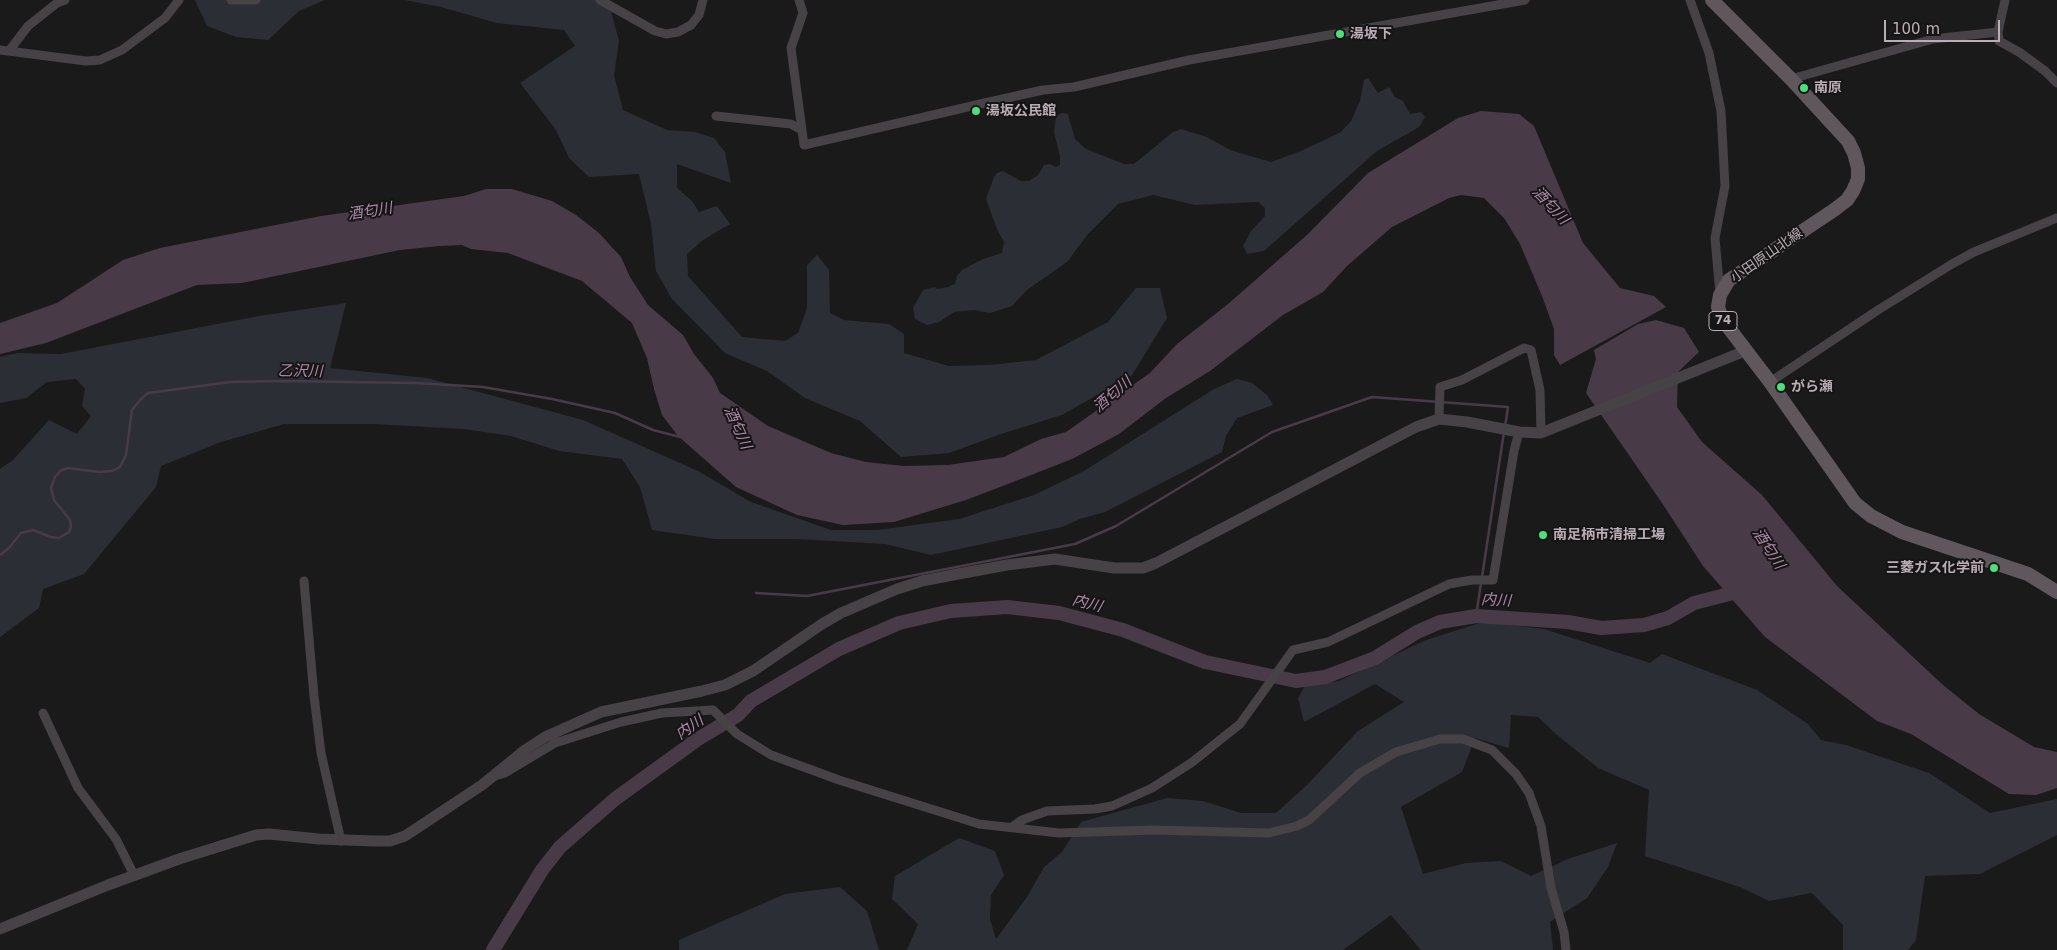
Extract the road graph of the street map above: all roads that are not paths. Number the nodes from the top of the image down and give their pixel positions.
1 (65, 0) edge
2 (179, 0) edge
3 (234, 0) edge
4 (256, 0) edge
5 (600, 0) edge
6 (702, 0) edge
7 (799, 0) edge
8 (1525, 0) edge
9 (1690, 0) edge
10 (1712, 0) edge
11 (2005, 0) edge
12 (1998, 32) junction
13 (5, 50) edge
14 (1791, 79) junction
15 (2057, 83) edge
16 (716, 116) dead end
17 (800, 130) junction
18 (2057, 218) edge
19 (1720, 295) junction
20 (1745, 351) junction
21 (1770, 382) junction
22 (1438, 415) junction
23 (1541, 431) junction
24 (1519, 432) junction
25 (304, 581) dead end
26 (2057, 592) edge
27 (43, 713) dead end
28 (493, 776) junction
29 (1012, 827) junction
30 (341, 840) junction
31 (134, 875) junction
32 (0, 929) edge
33 (1566, 950) edge

1 - 13 street
2 - 13 street
3 - 4 street
5 - 6 street
7 - 17 street
8 - 17 street
9 - 19 street
10 - 14 main road, 小田原山北線 / 74
11 - 12 street
12 - 14 street
12 - 15 street
14 - 19 main road, 小田原山北線 / 74
16 - 17 street
18 - 21 street
19 - 20 main road, 小田原山北線 / 74
20 - 21 main road, 小田原山北線 / 74
20 - 23 street
21 - 26 main road, 小田原山北線 / 74
22 - 23 street
22 - 24 street
22 - 28 street
23 - 24 street
24 - 29 street
25 - 30 street
27 - 31 street
28 - 29 street
28 - 30 street
29 - 33 street
30 - 31 street
31 - 32 street

